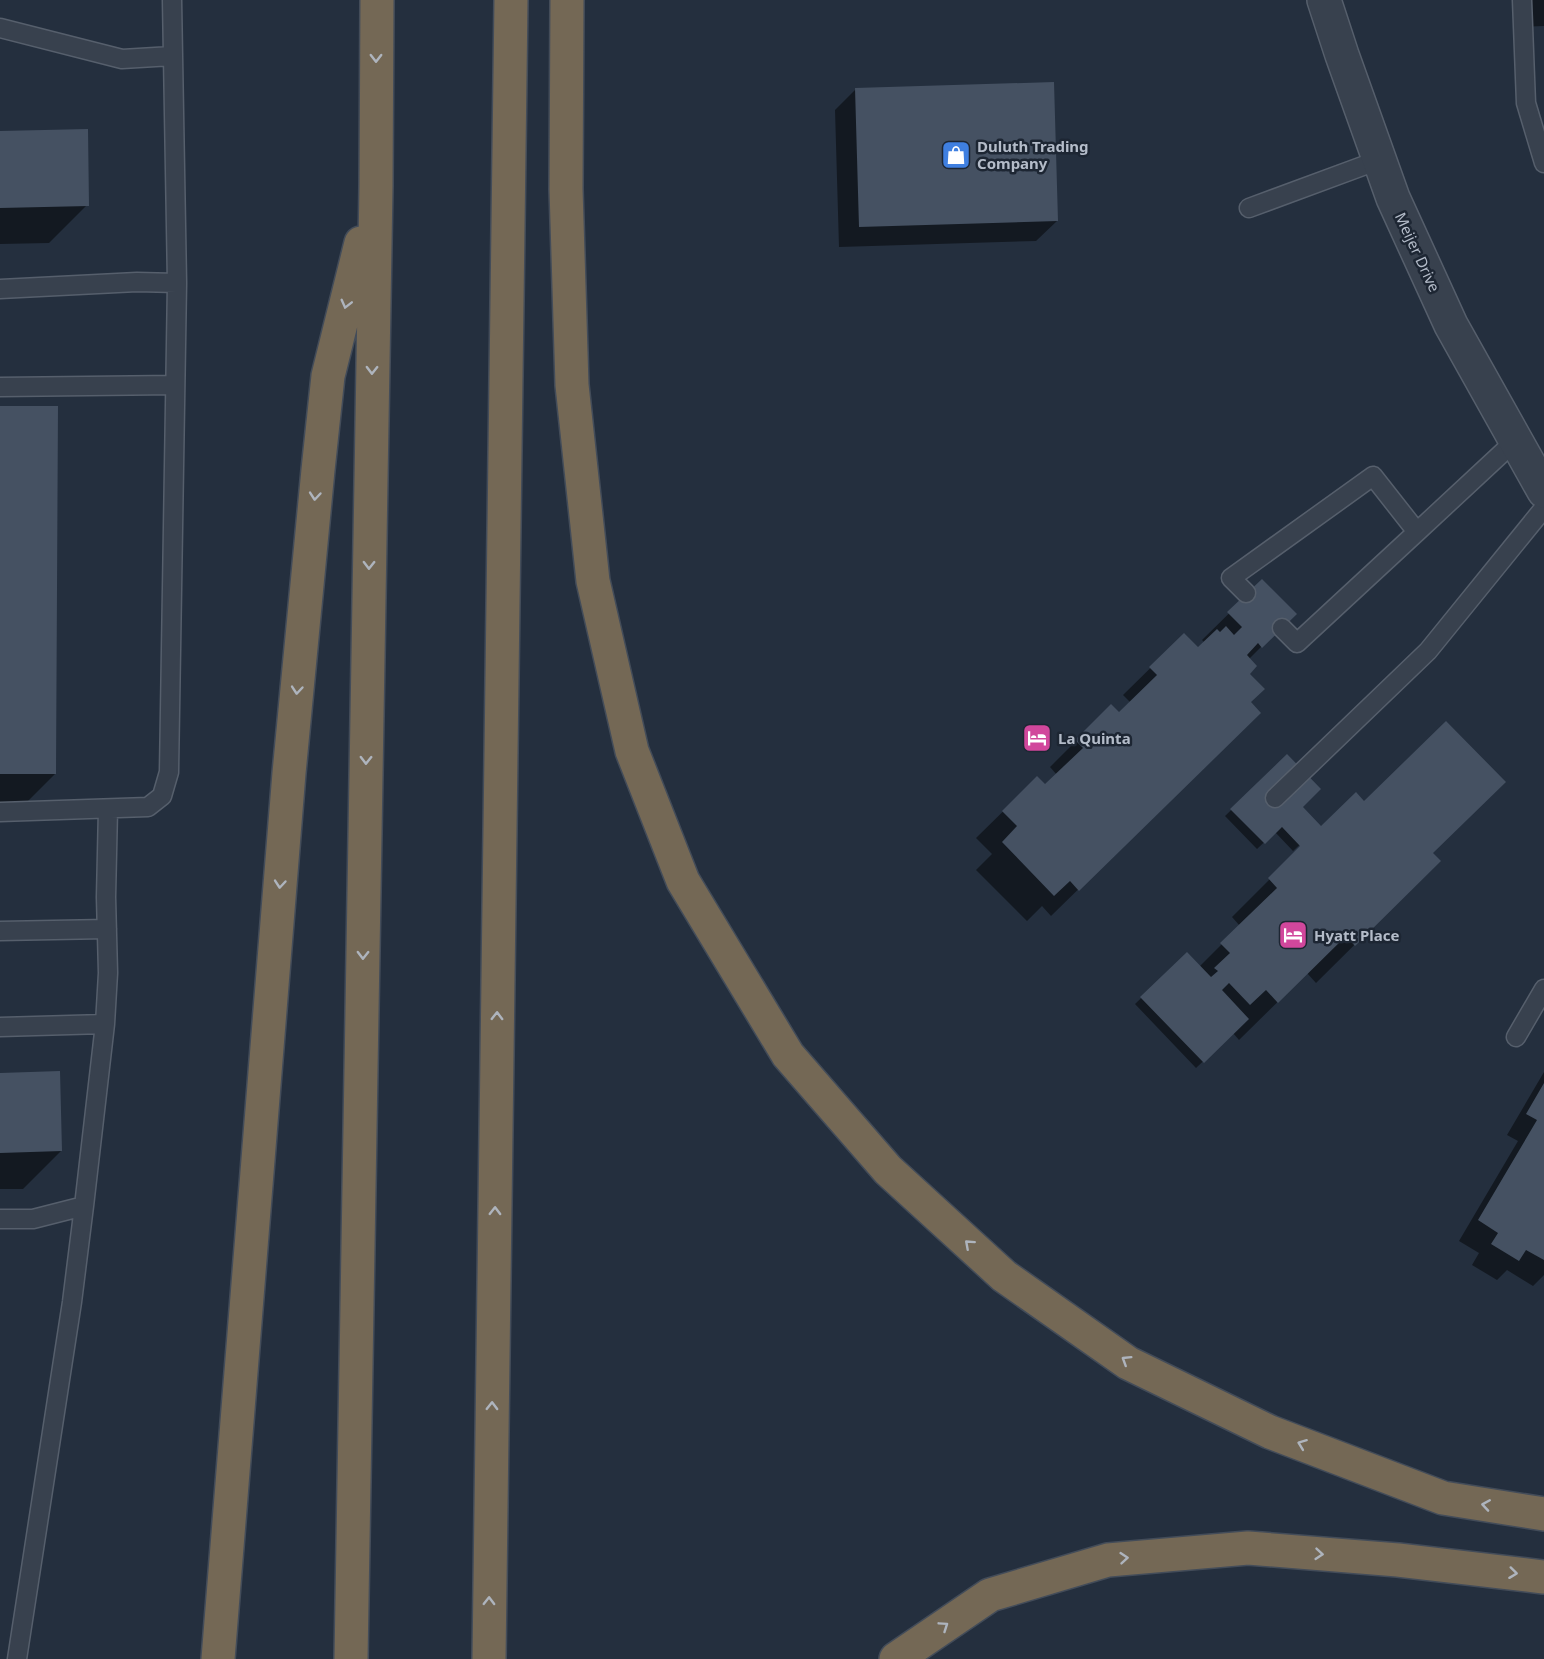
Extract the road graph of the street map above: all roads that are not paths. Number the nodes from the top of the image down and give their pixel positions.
1 (172, 0) edge
2 (377, 0) edge
3 (511, 0) edge
4 (567, 0) edge
5 (1324, 0) edge
6 (1522, 0) edge
7 (0, 28) edge
8 (172, 56) junction
9 (1380, 160) junction
10 (1544, 163) edge
11 (375, 186) junction
12 (1249, 208) dead end
13 (177, 284) junction
14 (0, 289) edge
15 (175, 384) junction
16 (0, 387) edge
17 (1516, 440) junction
18 (1544, 490) edge
19 (1544, 508) edge
20 (1417, 532) junction
21 (1246, 593) dead end
22 (1282, 628) dead end
23 (1275, 798) dead end
24 (108, 809) junction
25 (0, 812) edge
26 (107, 929) junction
27 (0, 931) edge
28 (1544, 989) edge
29 (105, 1024) junction
30 (0, 1027) edge
31 (1516, 1037) dead end
32 (84, 1206) junction
33 (0, 1219) edge
34 (1544, 1514) edge
35 (1544, 1577) edge
36 (17, 1659) edge
37 (218, 1659) edge
38 (351, 1659) edge
39 (489, 1659) edge
40 (896, 1659) edge

1 - 8 lane
2 -> 11 highway
39 -> 3 highway
34 -> 4 highway
5 - 9 street, Meijer Drive
6 - 10 lane
7 - 8 lane
8 - 13 lane
9 - 12 lane
9 - 17 street, Meijer Drive
11 -> 37 highway
11 -> 38 highway
13 - 14 lane
13 - 15 lane
15 - 16 lane
15 - 24 lane
17 - 18 street, Meijer Drive
17 - 20 lane
19 - 23 lane
20 - 21 lane
20 - 22 lane
24 - 25 lane
24 - 26 lane
26 - 27 lane
26 - 29 lane
28 - 31 lane
29 - 30 lane
29 - 32 lane
32 - 33 lane
32 - 36 lane
40 -> 35 highway

